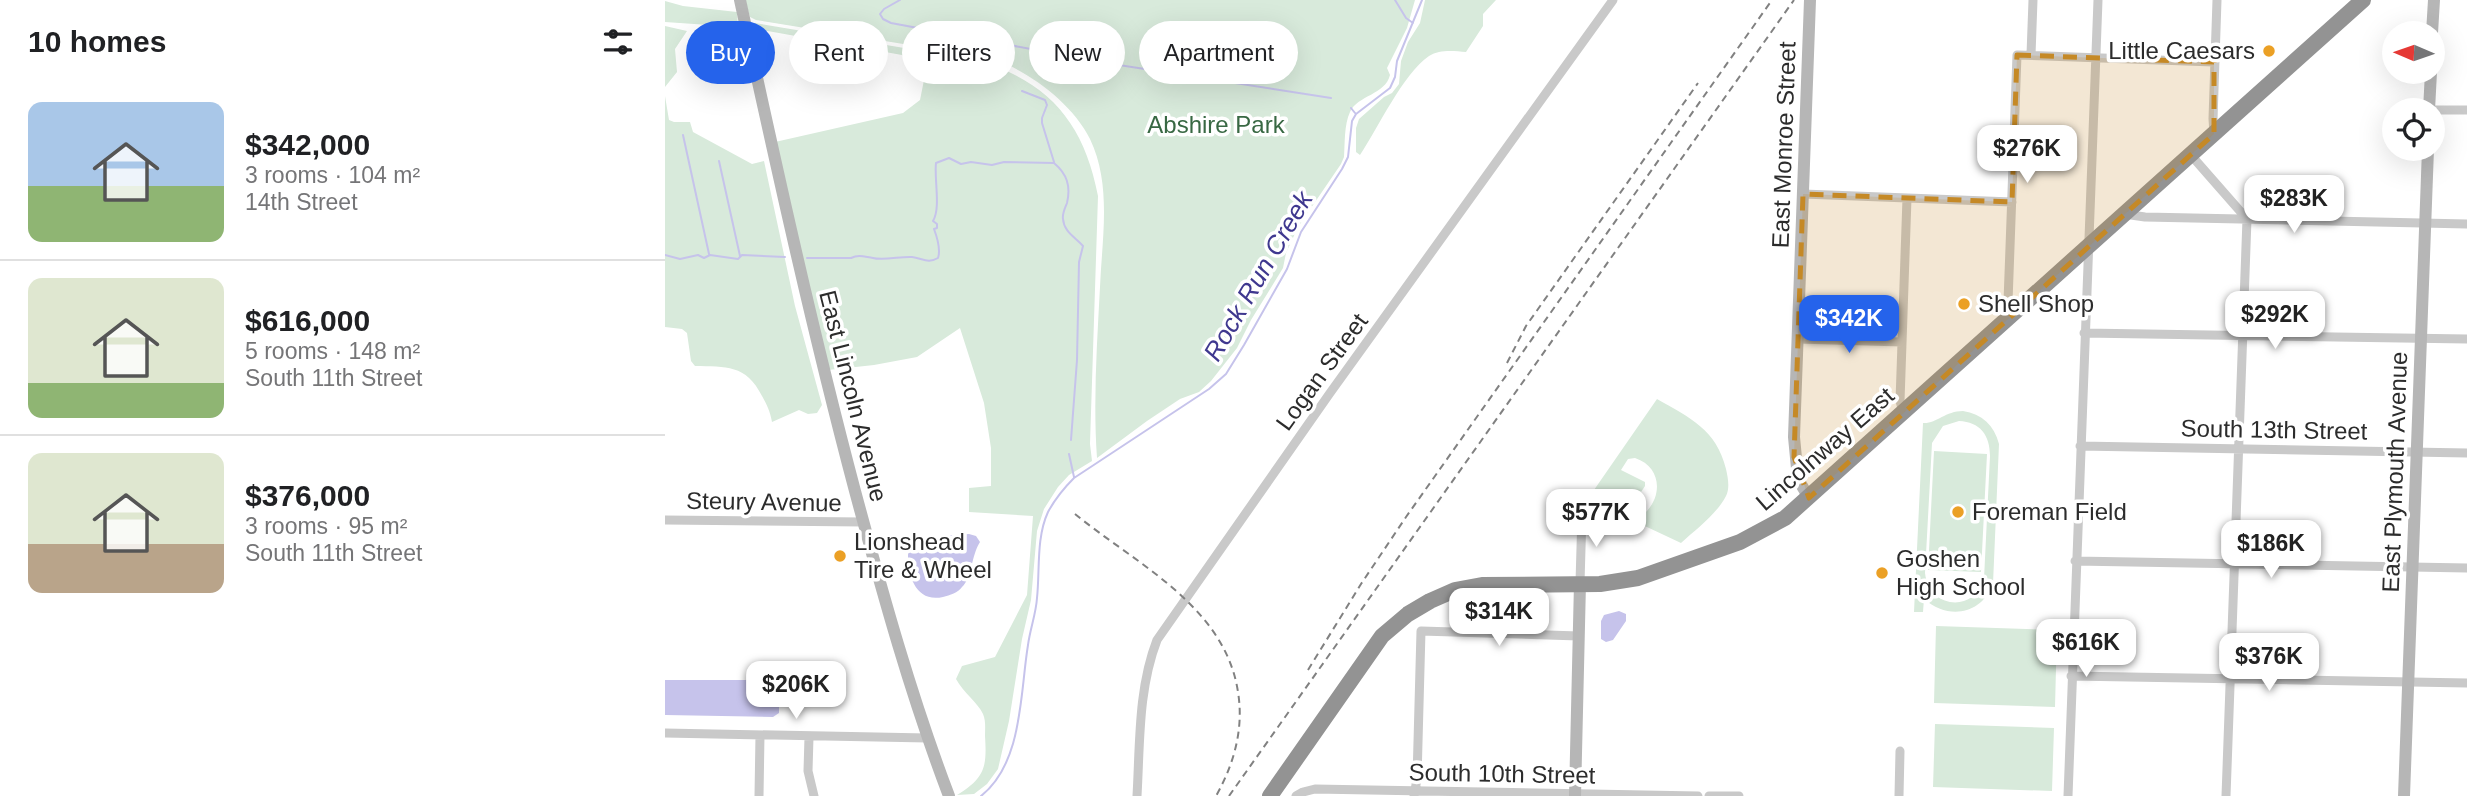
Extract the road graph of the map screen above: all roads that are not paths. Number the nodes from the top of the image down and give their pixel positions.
1 (740, 0) edge
2 (1612, 0) edge
3 (1810, 0) edge
4 (2033, 0) edge
5 (2098, 0) edge
6 (2217, 0) edge
7 (2363, 0) edge
8 (2434, 0) edge
9 (2433, 21) edge
10 (2031, 55) junction
11 (2096, 57) junction
12 (2214, 62) junction
13 (2445, 110) edge
14 (2467, 110) edge
15 (2214, 134) junction
16 (2190, 154) junction
17 (2428, 161) edge
18 (1803, 194) junction
19 (1907, 198) junction
20 (2012, 202) junction
21 (2124, 214) junction
22 (2247, 219) junction
23 (2425, 223) junction
24 (2467, 224) edge
25 (2089, 245) junction
26 (2011, 317) junction
27 (2084, 333) junction
28 (2242, 336) junction
29 (2421, 338) junction
30 (1798, 339) junction
31 (2467, 339) edge
32 (1902, 342) junction
33 (1903, 412) junction
34 (2080, 446) junction
35 (2238, 449) junction
36 (2416, 452) junction
37 (2467, 453) edge
38 (1809, 498) junction
39 (1582, 513) dead end
40 (665, 520) edge
41 (863, 522) junction
42 (2075, 561) junction
43 (2234, 564) junction
44 (2412, 567) junction
45 (2467, 568) edge
46 (1580, 583) junction
47 (1579, 636) junction
48 (2071, 676) junction
49 (2229, 677) junction
50 (2408, 682) junction
51 (2467, 683) edge
52 (665, 733) edge
53 (760, 735) junction
54 (809, 737) junction
55 (927, 738) junction
56 (1900, 751) dead end
57 (1414, 794) edge
58 (1575, 795) edge
59 (759, 796) edge
60 (814, 796) edge
61 (949, 796) edge
62 (1137, 796) edge
63 (1270, 796) edge
64 (1296, 796) edge
65 (1698, 796) edge
66 (1710, 796) edge
67 (1739, 796) edge
68 (1899, 796) edge
69 (2068, 796) edge
70 (2226, 796) edge
71 (2404, 796) edge

1 - 41 main road, East Lincoln Avenue
2 - 62 street, Logan Street
3 - 18 main road, East Monroe Street
4 - 10 street
5 - 11 street
6 - 12 street
7 - 15 highway, Lincolnway East
8 - 9 main road
10 - 11 street
10 - 20 street
11 - 12 street
11 - 25 street
12 - 15 street
13 - 14 street
15 - 16 highway, Lincolnway East
16 - 21 highway, Lincolnway East
16 - 22 street
17 - 23 main road, East Plymouth Avenue
18 - 19 street
18 - 30 main road, East Monroe Street
19 - 20 street
19 - 32 street
20 - 26 street
21 - 22 street
21 - 25 highway, Lincolnway East
22 - 23 street
22 - 28 street
23 - 24 street
23 - 29 main road, East Plymouth Avenue
25 - 26 highway, Lincolnway East
25 - 27 street
26 - 33 highway, Lincolnway East
27 - 28 street
27 - 34 street
28 - 29 street
28 - 35 street
29 - 31 street
29 - 36 main road, East Plymouth Avenue
30 - 32 street
30 - 38 main road, East Monroe Street
32 - 33 street
33 - 38 highway, Lincolnway East
34 - 35 street, South 13th Street
34 - 42 street
35 - 36 street, South 13th Street
35 - 43 street
36 - 37 street, South 13th Street
36 - 44 main road, East Plymouth Avenue
38 - 46 highway, Lincolnway East
39 - 46 street
40 - 41 street, Steury Avenue
41 - 55 main road, East Lincoln Avenue
42 - 43 street
42 - 48 street
43 - 44 street
43 - 49 street
44 - 45 street
44 - 50 main road, East Plymouth Avenue
46 - 47 main road
46 - 63 highway, Lincolnway East
47 - 57 street
47 - 58 main road
48 - 49 street
48 - 69 street
49 - 50 street
49 - 70 street
50 - 51 street
50 - 71 main road, East Plymouth Avenue
52 - 53 street
53 - 54 street
53 - 59 street
54 - 55 street
54 - 60 street
55 - 61 main road, East Lincoln Avenue
56 - 68 street
57 - 58 street, South 10th Street
57 - 64 street, South 10th Street
58 - 65 street, South 10th Street
66 - 67 street

